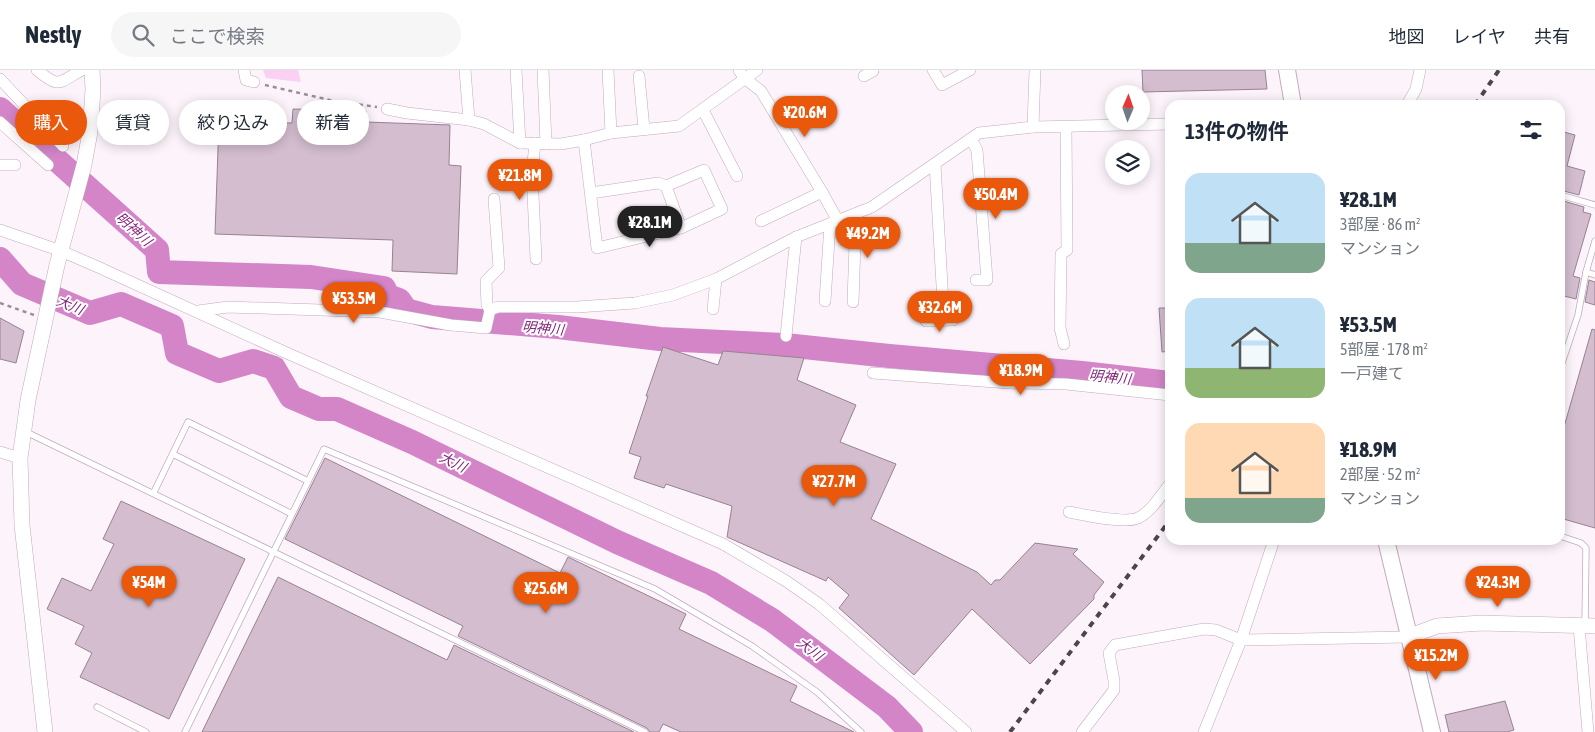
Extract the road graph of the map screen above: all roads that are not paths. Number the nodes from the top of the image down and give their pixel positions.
1 (37, 70) edge
2 (82, 70) edge
3 (92, 70) edge
4 (244, 70) edge
5 (464, 70) edge
6 (516, 70) edge
7 (543, 70) edge
8 (608, 70) edge
9 (757, 70) edge
10 (933, 70) edge
11 (970, 70) edge
12 (1035, 70) edge
13 (1288, 70) edge
14 (1420, 70) edge
15 (742, 74) edge
16 (639, 76) dead end
17 (0, 79) edge
18 (254, 82) road end
19 (1292, 100) edge
20 (1410, 100) edge
21 (387, 109) road end
22 (703, 110) junction
23 (469, 120) junction
24 (0, 122) edge
25 (1165, 124) edge
26 (1066, 126) junction
27 (1033, 127) junction
28 (644, 129) junction
29 (611, 133) junction
30 (970, 139) junction
31 (584, 140) junction
32 (520, 143) junction
33 (540, 144) junction
34 (63, 146) dead end
35 (0, 164) edge
36 (935, 164) junction
37 (15, 165) dead end
38 (48, 165) dead end
39 (737, 176) dead end
40 (666, 186) junction
41 (822, 192) junction
42 (591, 193) junction
43 (1565, 196) edge
44 (494, 199) dead end
45 (1595, 205) edge
46 (856, 214) junction
47 (761, 221) dead end
48 (834, 222) junction
49 (681, 228) junction
50 (0, 230) edge
51 (796, 237) junction
52 (1595, 241) edge
53 (59, 258) junction
54 (536, 259) dead end
55 (1586, 272) junction
56 (1595, 274) edge
57 (716, 279) junction
58 (976, 280) dead end
59 (825, 301) dead end
60 (853, 302) dead end
61 (713, 309) dead end
62 (196, 311) junction
63 (489, 316) junction
64 (926, 321) dead end
65 (786, 336) dead end
66 (1064, 344) dead end
67 (1565, 352) edge
68 (873, 373) dead end
69 (1165, 395) edge
70 (23, 430) junction
71 (0, 452) edge
72 (173, 454) junction
73 (20, 458) junction
74 (308, 481) junction
75 (1165, 490) edge
76 (154, 492) junction
77 (1069, 512) dead end
78 (292, 514) junction
79 (1565, 538) edge
80 (1272, 545) edge
81 (1387, 545) edge
82 (274, 551) junction
83 (1586, 626) edge
84 (1408, 637) junction
85 (1241, 640) junction
86 (97, 707) dead end
87 (45, 732) edge
88 (146, 732) edge
89 (185, 732) edge
90 (645, 732) edge
91 (861, 732) edge
92 (966, 732) edge
93 (1082, 732) edge
94 (1204, 732) edge
95 (1432, 732) edge
96 (1588, 732) edge

1 - 2 street
3 - 53 street
4 - 18 street
5 - 23 street
6 - 32 street
7 - 33 street
8 - 29 street
9 - 15 street
10 - 11 street
12 - 27 street
13 - 19 main road
14 - 20 street
15 - 22 street
15 - 41 street
16 - 28 street
17 - 34 street
21 - 23 street
22 - 28 street
22 - 39 street
23 - 32 street
24 - 38 street
25 - 26 street
26 - 27 street
26 - 66 street
27 - 30 street
28 - 29 street
29 - 31 street
30 - 36 street
30 - 58 street
31 - 33 street
31 - 42 street
32 - 33 street
33 - 54 street
35 - 37 street
36 - 46 street
36 - 64 street
40 - 42 street
40 - 49 street
40 - 49 street
41 - 47 street
41 - 48 street
42 - 49 street
43 - 45 lane
44 - 63 street
46 - 48 street
46 - 60 street
48 - 51 street
48 - 59 street
50 - 53 street
51 - 57 street
51 - 65 street
52 - 55 lane
53 - 62 street
53 - 70 street
55 - 56 lane
55 - 67 lane
57 - 61 street
57 - 63 street
62 - 63 street
62 - 92 street
68 - 69 street
70 - 73 street
70 - 76 lane
71 - 73 street
72 - 74 lane
72 - 76 lane
72 - 78 lane
73 - 87 street
74 - 78 lane
74 - 91 lane
75 - 77 street
76 - 82 lane
78 - 82 lane
79 - 83 lane
80 - 85 street
81 - 84 main road
82 - 89 lane
82 - 90 lane
83 - 84 street
83 - 96 street
84 - 85 street
84 - 95 main road
85 - 93 street
85 - 94 street
86 - 88 lane

